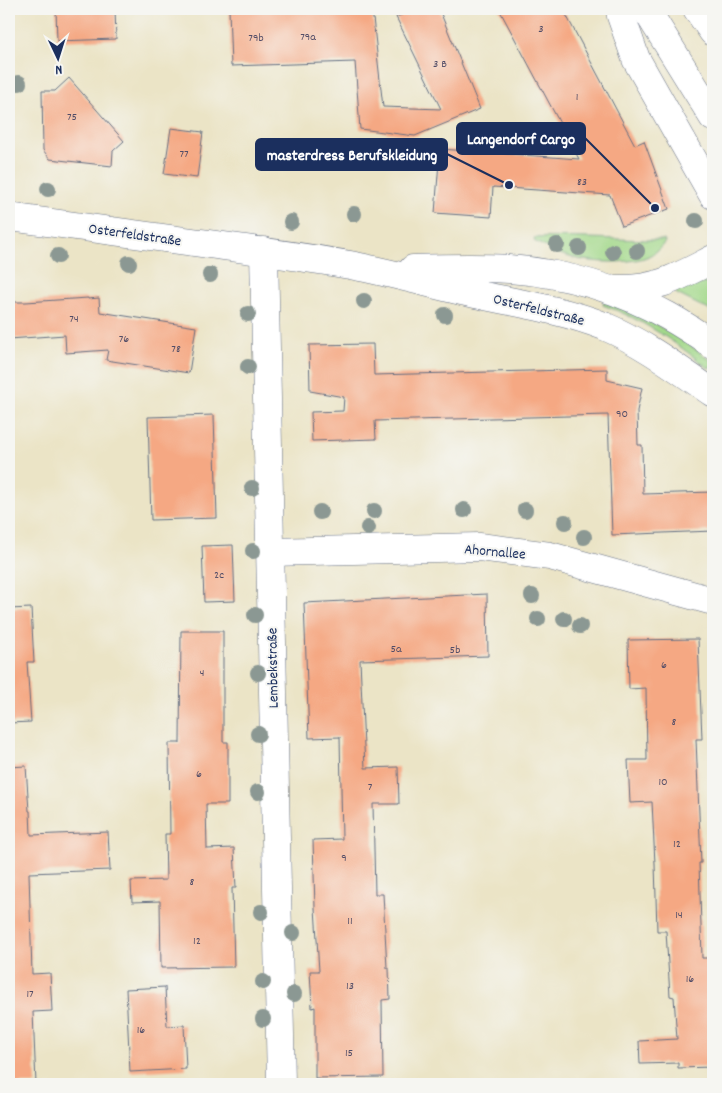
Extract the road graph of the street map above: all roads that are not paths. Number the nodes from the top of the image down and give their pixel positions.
1 (620, 9) edge
2 (646, 9) edge
3 (697, 9) edge
4 (713, 32) edge
5 (713, 117) edge
6 (713, 195) edge
7 (9, 216) edge
8 (264, 251) junction
9 (713, 259) edge
10 (349, 265) junction
11 (604, 288) junction
12 (713, 345) edge
13 (713, 393) edge
14 (270, 552) junction
15 (713, 601) edge
16 (281, 1084) edge

1 - 6 main road
2 - 5 main road
3 - 4 main road
7 - 8 main road, Osterfeldstraße
8 - 10 main road, Osterfeldstraße
8 - 14 main road, Lembekstraße
9 - 11 main road
10 - 11 main road, Osterfeldstraße
10 - 13 main road, Osterfeldstraße
11 - 12 main road, Osterfeldstraße
14 - 15 main road, Ahornallee
14 - 16 main road, Lembekstraße

